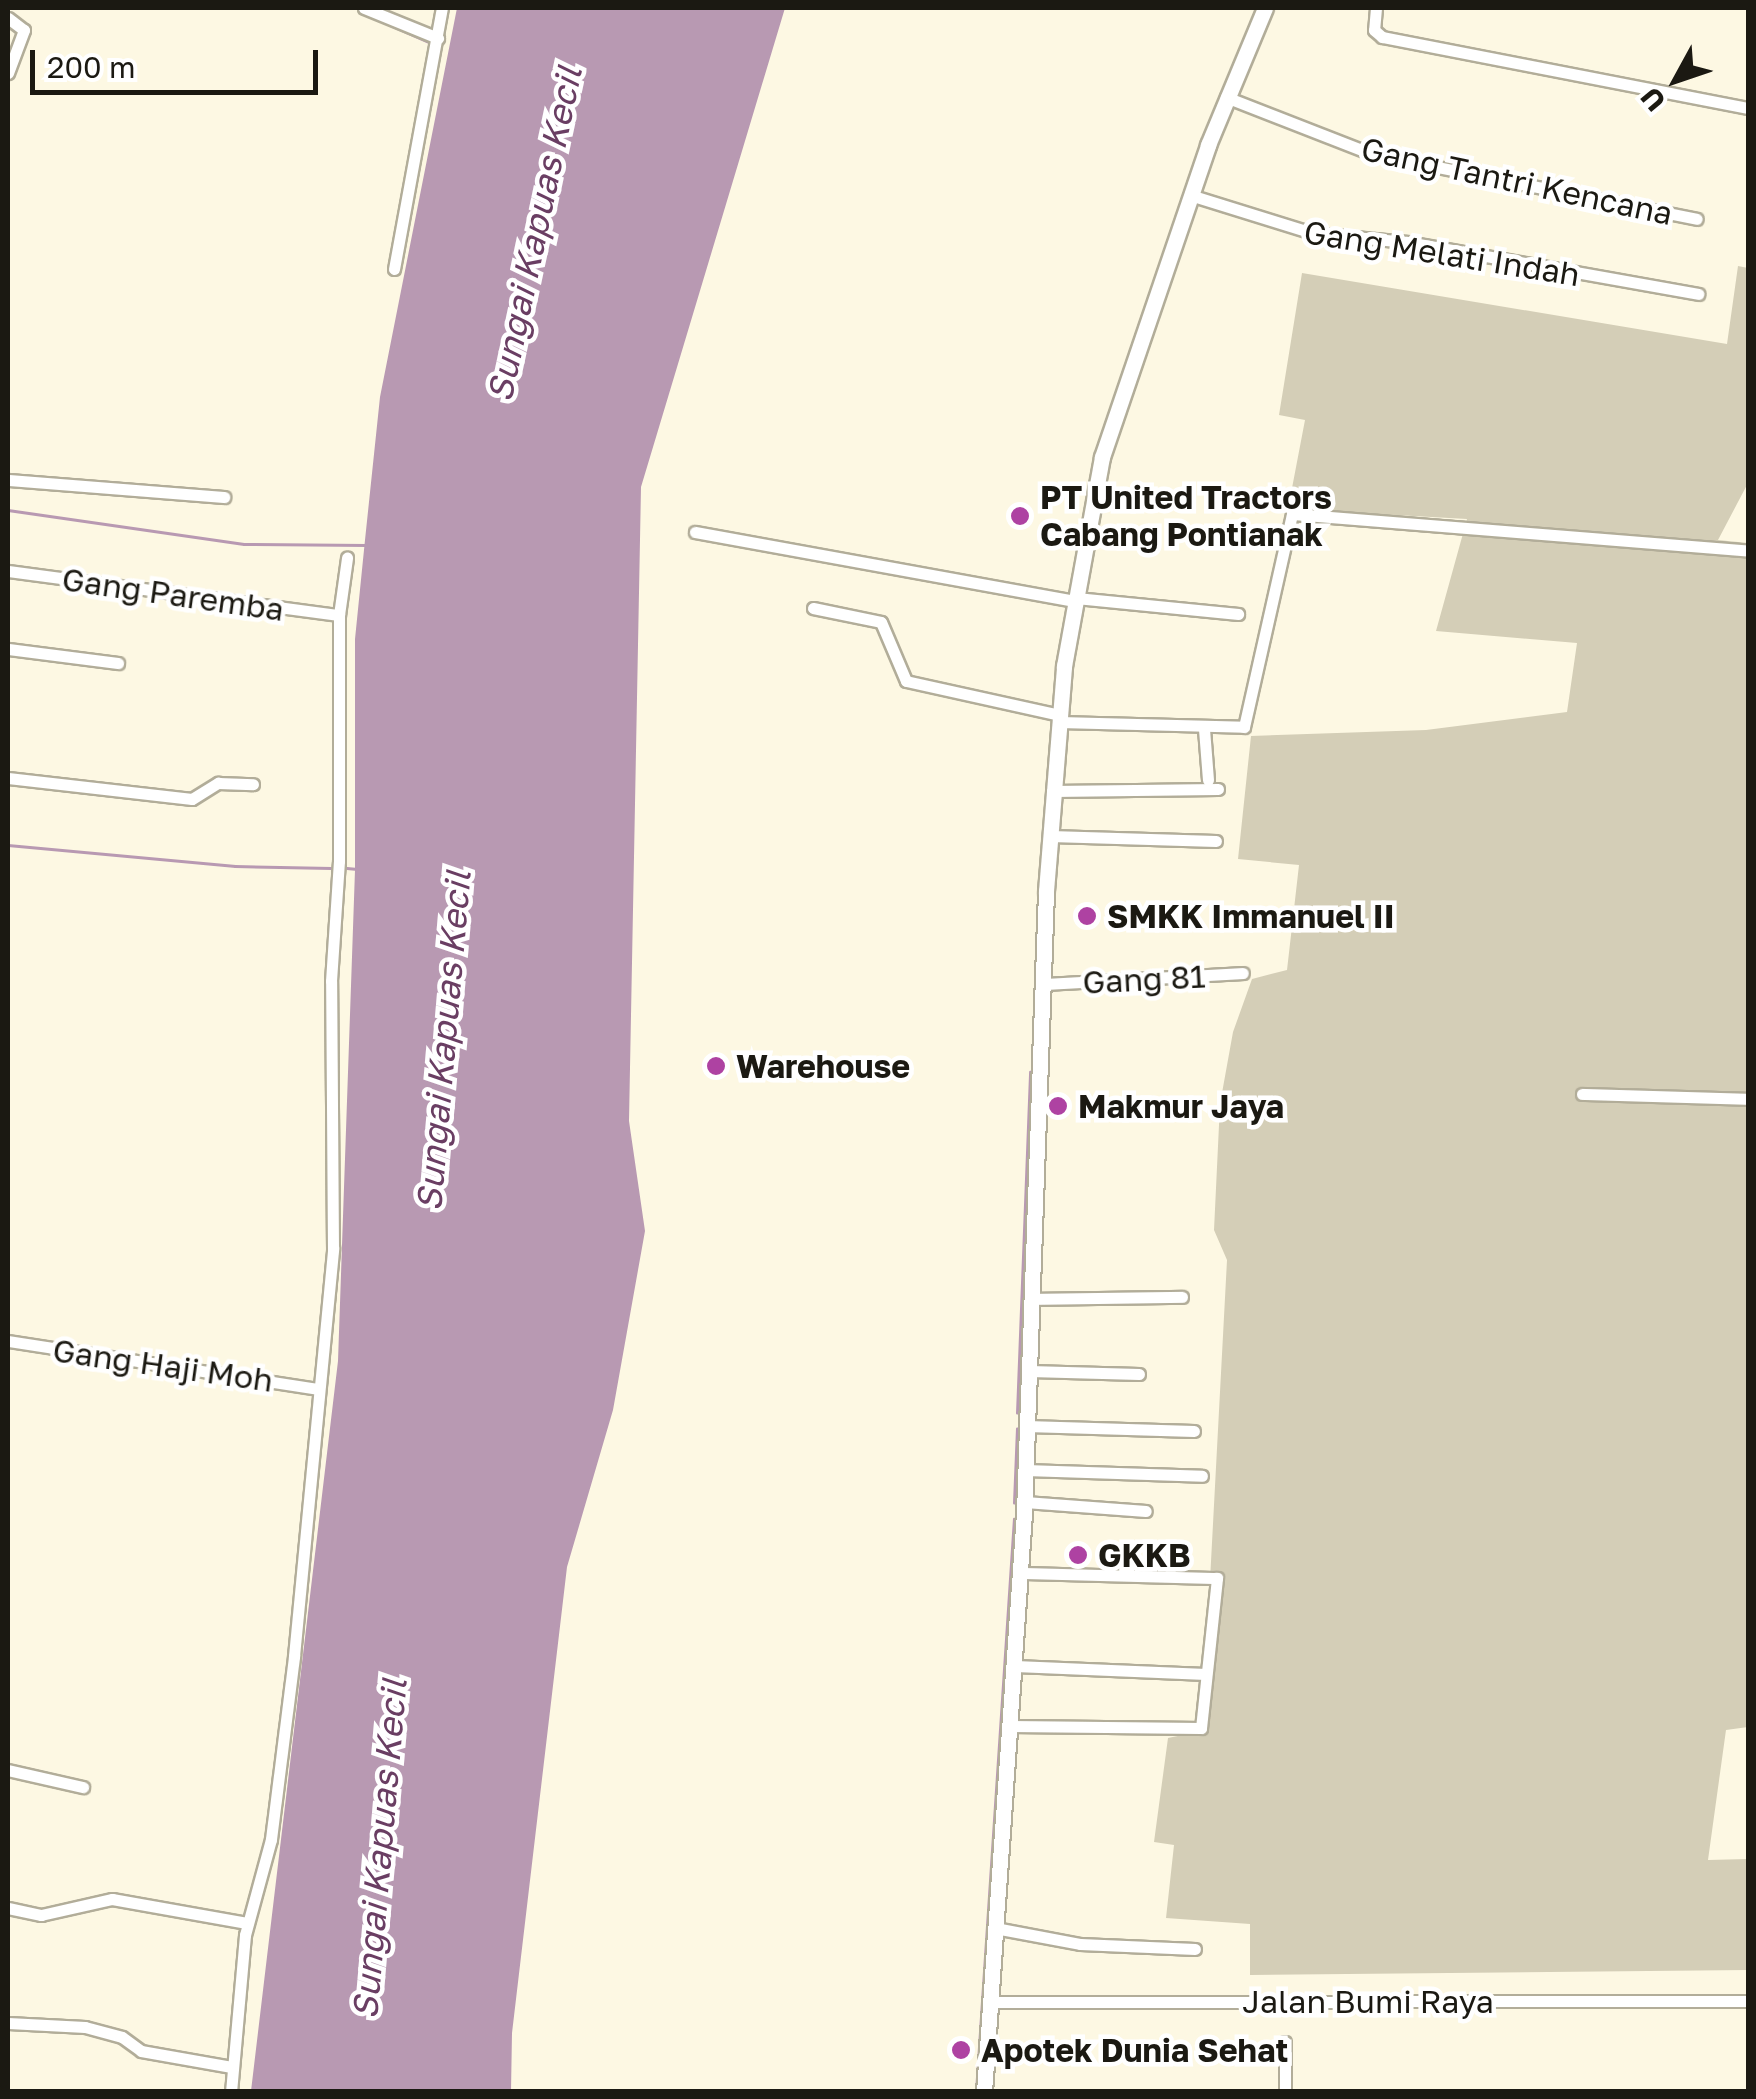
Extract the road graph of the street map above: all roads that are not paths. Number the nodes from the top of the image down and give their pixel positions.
1 (364, 8) edge
2 (442, 8) edge
3 (1264, 8) edge
4 (1376, 8) edge
5 (8, 18) edge
6 (438, 38) junction
7 (8, 72) edge
8 (1226, 97) junction
9 (1748, 108) edge
10 (1190, 195) junction
11 (1697, 219) dead end
12 (394, 269) dead end
13 (1698, 294) dead end
14 (8, 480) edge
15 (224, 496) dead end
16 (695, 532) dead end
17 (1748, 551) edge
18 (346, 558) dead end
19 (8, 570) edge
20 (1075, 599) junction
21 (812, 608) dead end
22 (339, 614) junction
23 (1238, 614) dead end
24 (8, 649) edge
25 (118, 663) dead end
26 (1059, 718) junction
27 (1204, 729) junction
28 (8, 778) edge
29 (1208, 780) dead end
30 (253, 784) dead end
31 (1218, 790) dead end
32 (1052, 791) junction
33 (1050, 836) junction
34 (1216, 841) dead end
35 (1243, 973) dead end
36 (1046, 984) junction
37 (1582, 1094) dead end
38 (1748, 1099) edge
39 (1182, 1297) dead end
40 (1031, 1299) junction
41 (8, 1341) edge
42 (1028, 1370) junction
43 (1139, 1374) dead end
44 (318, 1389) junction
45 (1026, 1426) junction
46 (1194, 1431) dead end
47 (1025, 1470) junction
48 (1202, 1476) dead end
49 (1025, 1502) junction
50 (1146, 1510) dead end
51 (1020, 1573) junction
52 (1016, 1666) junction
53 (1206, 1674) junction
54 (1010, 1726) junction
55 (8, 1770) edge
56 (82, 1788) dead end
57 (8, 1908) edge
58 (248, 1923) junction
59 (994, 1928) junction
60 (1195, 1949) dead end
61 (1748, 2001) edge
62 (988, 2002) junction
63 (8, 2023) edge
64 (1285, 2042) dead end
65 (232, 2067) junction
66 (232, 2092) edge
67 (984, 2092) edge
68 (1285, 2092) edge

1 - 6 street
2 - 6 street
3 - 8 main road
4 - 9 street
5 - 7 street
6 - 12 street
8 - 10 main road
8 - 11 street, Gang Tantri Kencana
10 - 13 street, Gang Melati Indah
10 - 20 main road
14 - 15 street
16 - 20 street
17 - 27 street
18 - 22 street
19 - 22 street, Gang Paremba
20 - 23 street
20 - 26 main road
21 - 26 street
22 - 44 street
24 - 25 street
26 - 27 street
26 - 32 main road
27 - 29 street
28 - 30 street
31 - 32 street
32 - 33 main road
33 - 34 street
33 - 36 main road
35 - 36 street, Gang 81
36 - 40 main road
37 - 38 street
39 - 40 street
40 - 42 main road
41 - 44 street, Gang Haji Moh
42 - 43 street
42 - 45 main road
44 - 58 street
45 - 46 street
45 - 47 main road
47 - 48 street
47 - 49 main road
49 - 50 street
49 - 51 main road
51 - 52 main road
51 - 53 street
52 - 53 street
52 - 54 main road
53 - 54 street
54 - 59 main road
55 - 56 street
57 - 58 street
58 - 65 street
59 - 60 street
59 - 62 main road
61 - 62 street, Jalan Bumi Raya
62 - 67 main road
63 - 65 street
64 - 68 street
65 - 66 street

